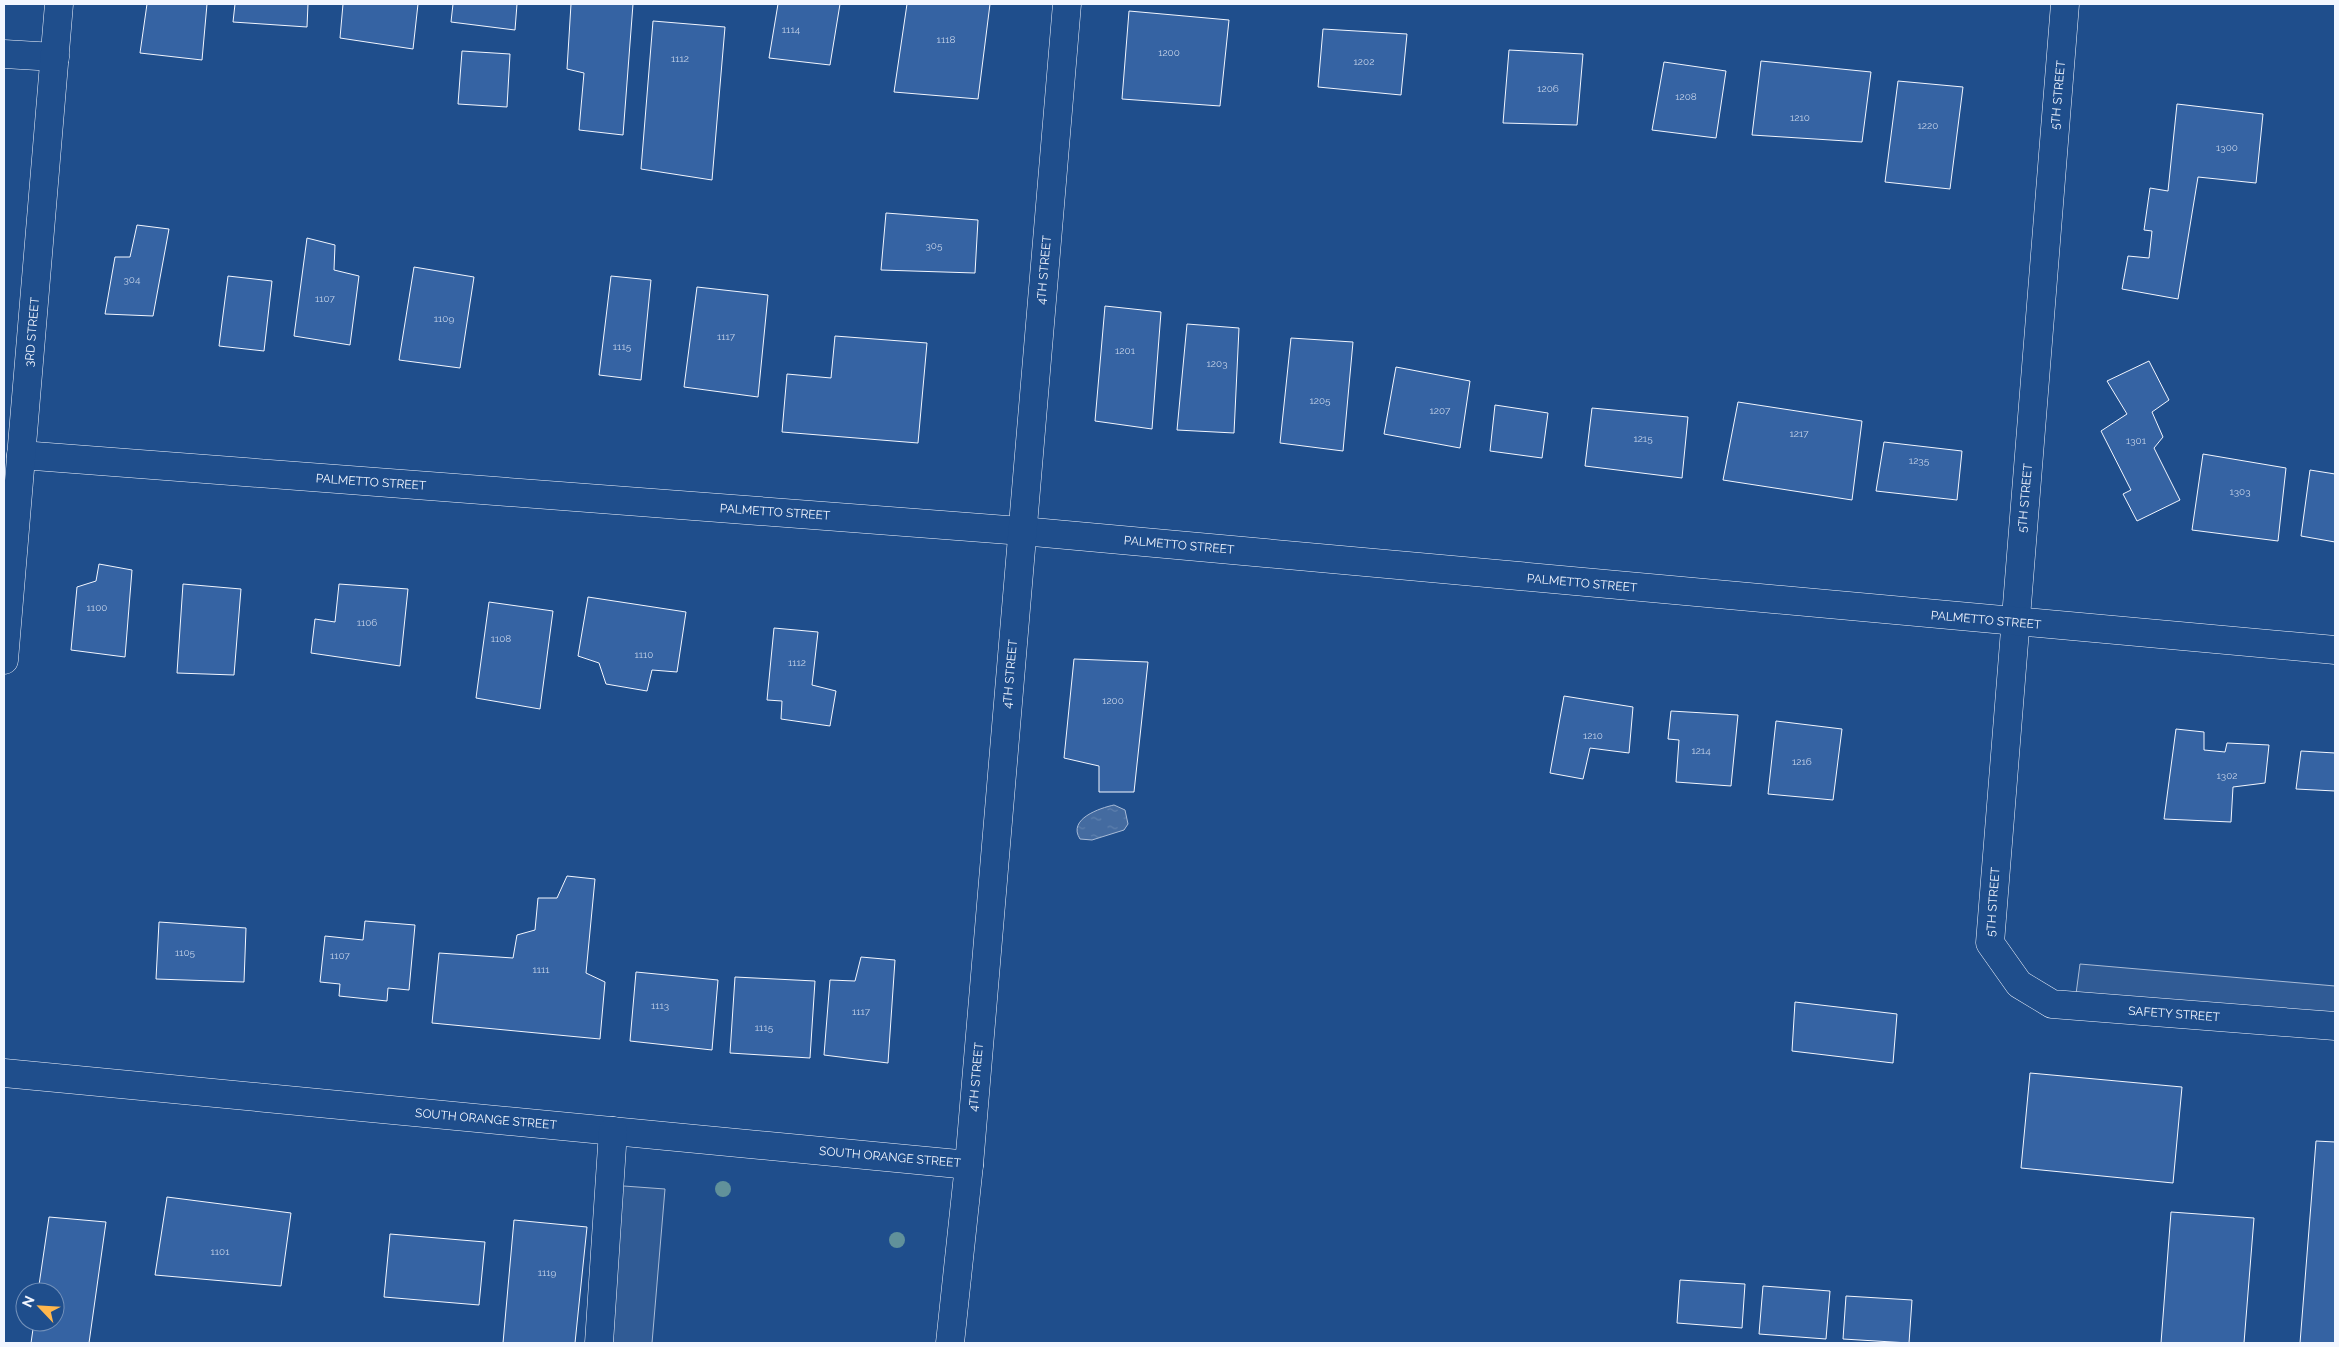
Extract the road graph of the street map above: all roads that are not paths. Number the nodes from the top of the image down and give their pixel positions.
1 (59, 4) edge
2 (1067, 4) edge
3 (2065, 4) edge
4 (4, 54) edge
5 (55, 57) junction
6 (22, 455) junction
7 (1022, 531) junction
8 (2014, 622) junction
9 (2335, 650) edge
10 (4, 660) edge
11 (2019, 984) joint
12 (2335, 1026) edge
13 (4, 1073) edge
14 (613, 1131) junction
15 (969, 1164) junction
16 (599, 1343) edge
17 (950, 1343) edge

1 - 5 street, 3RD STREET
2 - 7 street, 4TH STREET
3 - 8 street, 5TH STREET
4 - 5 street
5 - 6 street, 3RD STREET
6 - 7 street, PALMETTO STREET
6 - 10 street, 3RD STREET
7 - 8 street, PALMETTO STREET
7 - 15 street, 4TH STREET
8 - 9 street, PALMETTO STREET
8 - 11 street, 5TH STREET
11 - 12 street, SAFETY STREET
13 - 14 street, SOUTH ORANGE STREET
14 - 15 street, SOUTH ORANGE STREET
14 - 16 street
15 - 17 street, 4TH STREET

